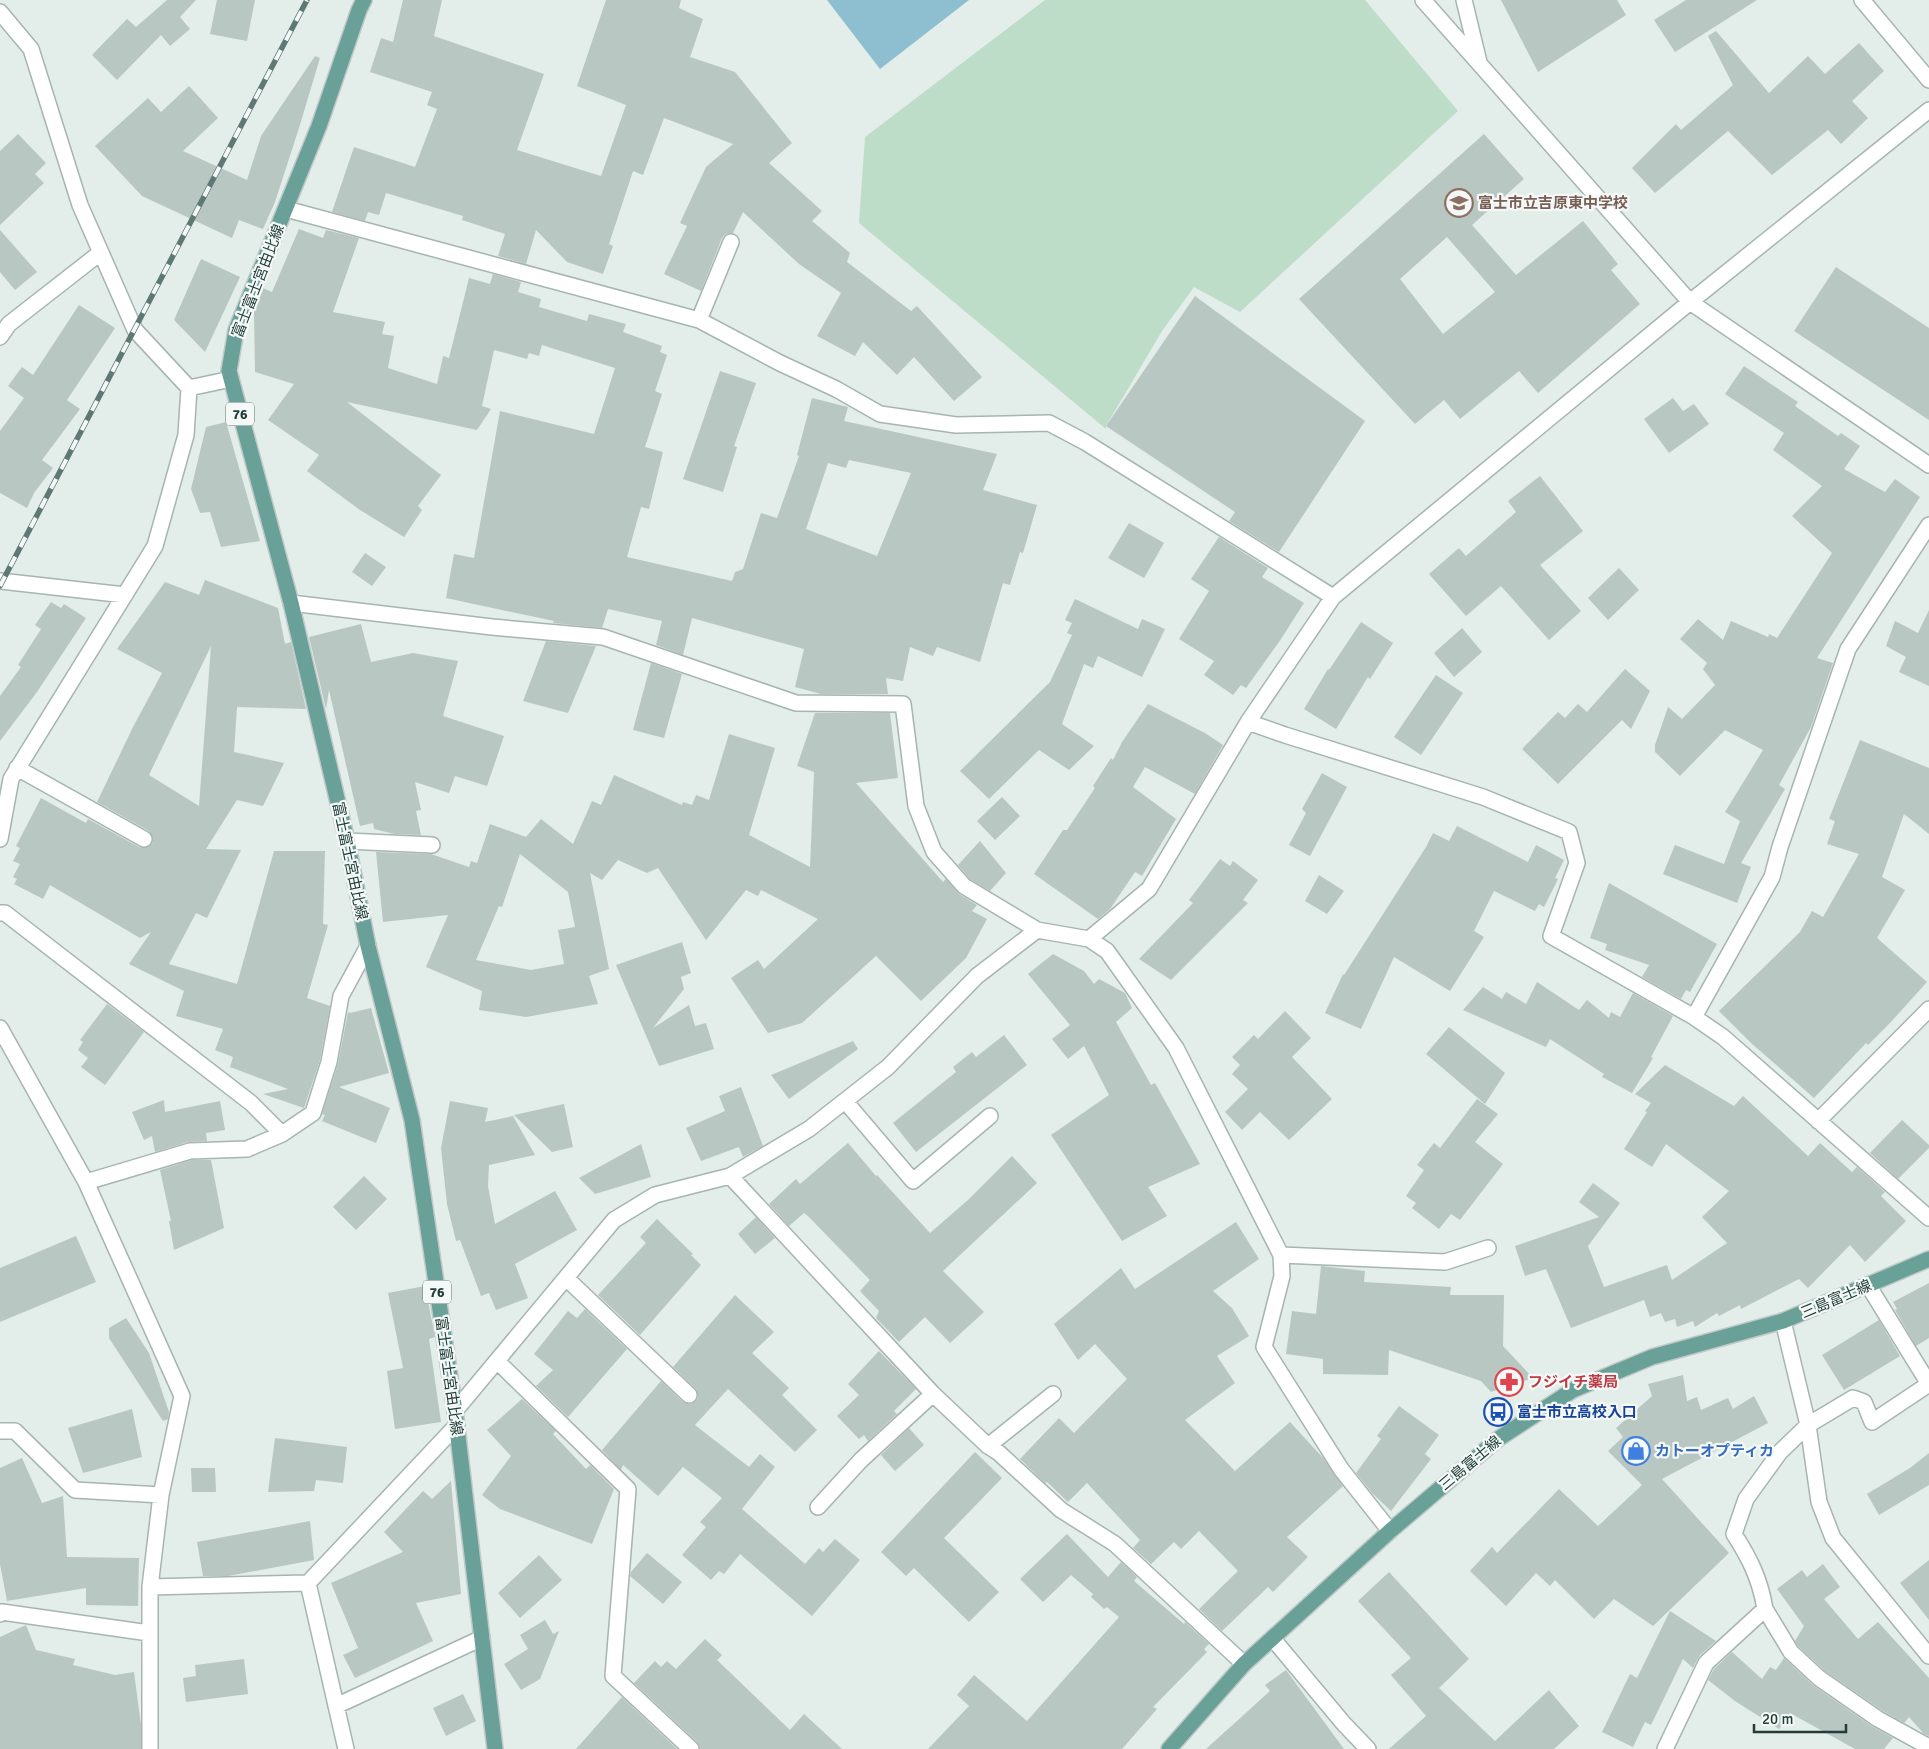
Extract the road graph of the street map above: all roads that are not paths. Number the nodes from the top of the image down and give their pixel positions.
1 (364, 0) edge
2 (1423, 0) edge
3 (1464, 0) edge
4 (1862, 0) edge
5 (0, 12) edge
6 (1479, 64) junction
7 (1929, 80) edge
8 (1929, 110) edge
9 (286, 209) junction
10 (731, 242) dead end
11 (100, 253) junction
12 (1690, 302) junction
13 (699, 320) junction
14 (0, 336) edge
15 (231, 379) junction
16 (189, 388) junction
17 (1929, 465) edge
18 (1929, 525) edge
19 (0, 581) edge
20 (125, 595) junction
21 (1333, 597) junction
22 (291, 603) junction
23 (1248, 722) junction
24 (18, 768) junction
25 (0, 839) edge
26 (144, 839) dead end
27 (347, 841) junction
28 (432, 845) dead end
29 (0, 913) edge
30 (1037, 930) junction
31 (1089, 939) junction
32 (368, 946) junction
33 (1929, 1009) edge
34 (1694, 1017) junction
35 (0, 1028) edge
36 (845, 1100) junction
37 (990, 1116) dead end
38 (1818, 1121) junction
39 (282, 1134) junction
40 (730, 1176) junction
41 (86, 1182) junction
42 (1929, 1218) edge
43 (1488, 1248) dead end
44 (1281, 1255) junction
45 (1929, 1260) edge
46 (566, 1278) junction
47 (1868, 1285) junction
48 (1783, 1321) junction
49 (497, 1361) junction
50 (933, 1394) junction
51 (1053, 1394) dead end
52 (689, 1395) dead end
53 (456, 1418) junction
54 (1808, 1425) junction
55 (0, 1431) edge
56 (988, 1446) junction
57 (161, 1495) junction
58 (818, 1507) dead end
59 (1390, 1531) junction
60 (308, 1583) junction
61 (150, 1587) junction
62 (1765, 1609) junction
63 (0, 1614) edge
64 (149, 1633) junction
65 (482, 1638) junction
66 (1273, 1639) junction
67 (1929, 1656) edge
68 (1244, 1664) junction
69 (336, 1706) junction
70 (1929, 1747) edge
71 (150, 1749) edge
72 (346, 1749) edge
73 (495, 1749) edge
74 (691, 1749) edge
75 (1169, 1749) edge
76 (1368, 1749) edge
77 (1665, 1749) edge

1 - 9 main road, 富士富士宮由比線 / 76
2 - 6 street
3 - 6 street
4 - 7 street
5 - 11 street
6 - 12 street
8 - 12 street
9 - 13 street
9 - 15 main road, 富士富士宮由比線 / 76
10 - 13 street
11 - 14 street
11 - 16 street
12 - 17 street
12 - 21 street
13 - 21 street
15 - 16 street
15 - 22 main road, 富士富士宮由比線 / 76
16 - 20 street
18 - 34 street
19 - 20 street
20 - 24 street
21 - 23 street
22 - 27 main road, 富士富士宮由比線 / 76
22 - 30 street
23 - 31 street
23 - 34 street
24 - 25 street
24 - 26 street
27 - 28 street
27 - 32 main road, 富士富士宮由比線 / 76
29 - 39 street
30 - 31 street
30 - 36 street
31 - 44 street
32 - 39 street
32 - 53 main road, 富士富士宮由比線 / 76
33 - 38 street
34 - 38 street
35 - 41 street
36 - 37 street
36 - 40 street
38 - 42 street
39 - 41 street
40 - 46 street
40 - 50 street
41 - 57 street
43 - 44 street
44 - 59 street
45 - 47 main road, 三島富士線
46 - 49 street
46 - 52 street
47 - 48 main road, 三島富士線
47 - 54 street
48 - 54 street
48 - 59 main road, 三島富士線
49 - 53 street
49 - 74 street
50 - 56 street
50 - 58 street
51 - 56 street
53 - 60 street
53 - 65 main road, 富士富士宮由比線 / 76
54 - 62 street
54 - 67 street
55 - 57 street
56 - 68 street
57 - 61 street
59 - 66 main road, 三島富士線
60 - 61 street
60 - 69 street
61 - 64 street
62 - 70 street
62 - 77 street
63 - 64 street
64 - 71 street
65 - 69 street
65 - 73 main road, 富士富士宮由比線 / 76
66 - 68 main road, 三島富士線
66 - 76 street
68 - 75 main road, 三島富士線
69 - 72 street

